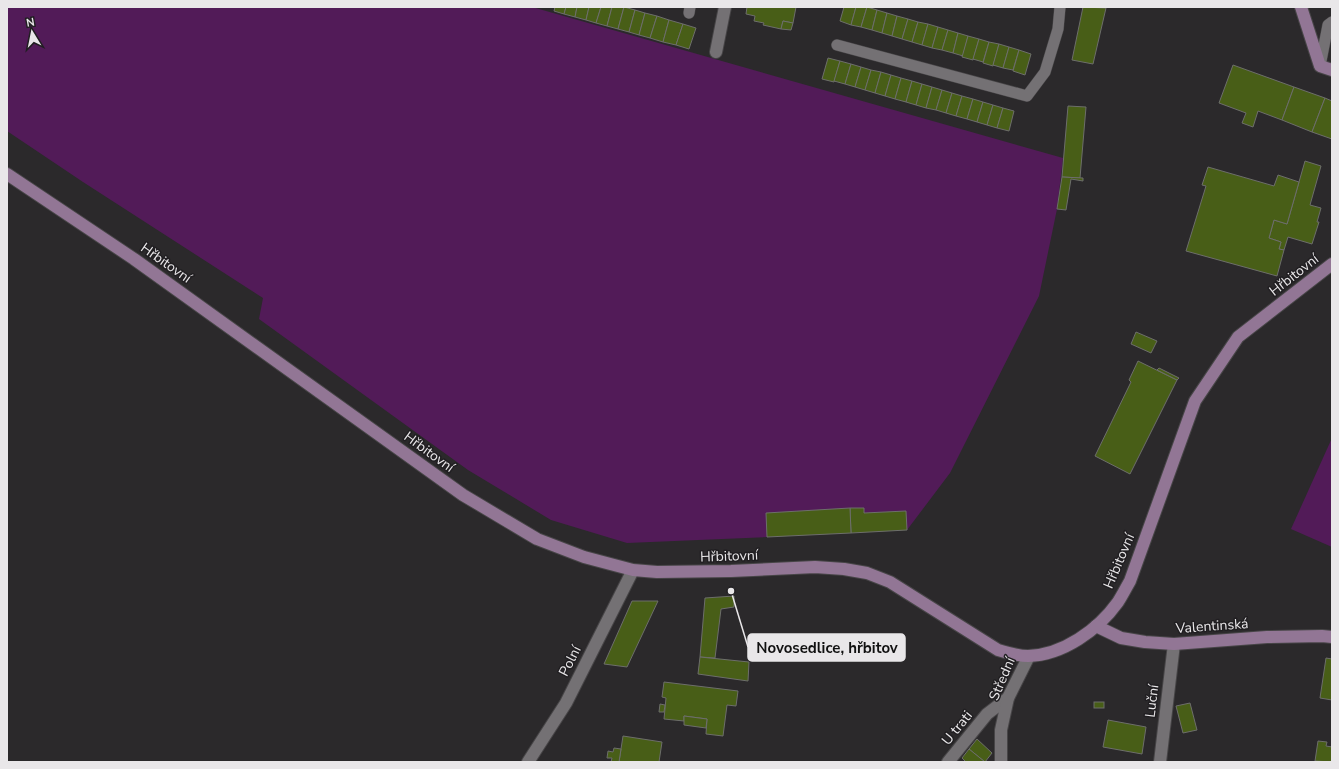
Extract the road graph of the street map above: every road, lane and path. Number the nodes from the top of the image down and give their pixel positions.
1 (725, 7) edge
2 (1060, 7) edge
3 (1301, 7) edge
4 (1332, 22) edge
5 (837, 45) dead end
6 (716, 52) dead end
7 (1320, 66) junction
8 (1332, 70) edge
9 (7, 174) edge
10 (1332, 264) edge
11 (633, 570) junction
12 (1096, 626) junction
13 (1332, 637) edge
14 (1174, 644) junction
15 (1029, 656) junction
16 (1008, 698) junction
17 (528, 762) edge
18 (948, 762) edge
19 (1001, 762) edge
20 (1160, 762) edge

1 - 6 street
2 - 5 lane
3 - 7 street
4 - 7 lane
7 - 8 street
9 - 11 street, Hřbitovní
10 - 12 street, Hřbitovní
11 - 15 street, Hřbitovní
11 - 17 street, Polní
12 - 14 street, Valentinská
12 - 15 street, Hřbitovní
13 - 14 street, Valentinská
14 - 20 street, Luční
15 - 16 street, Střední
16 - 18 street, U trati
16 - 19 street, Střední

